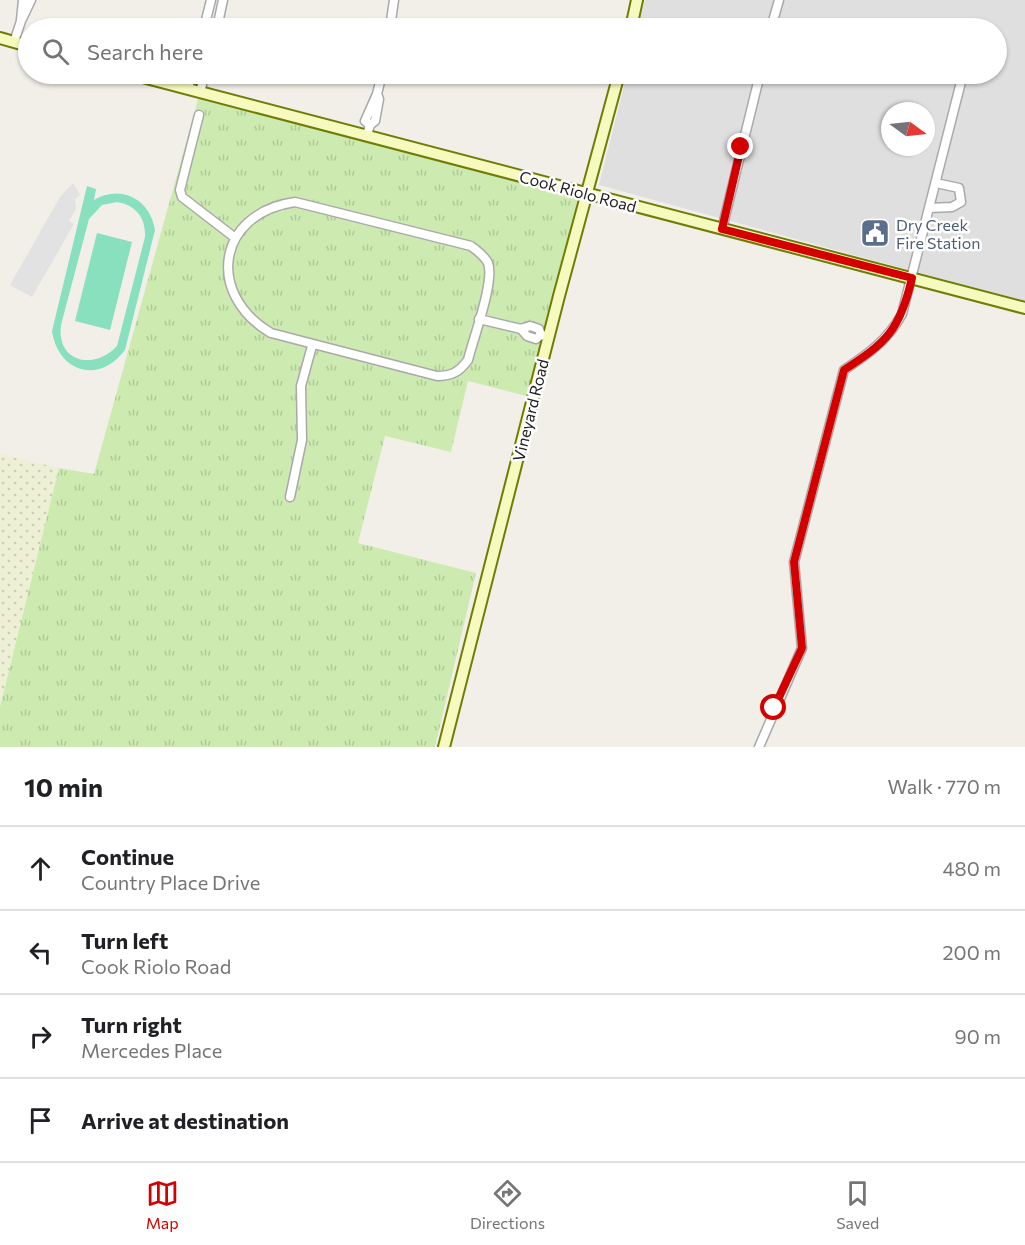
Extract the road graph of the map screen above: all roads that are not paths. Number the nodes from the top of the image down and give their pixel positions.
1 (23, 0) edge
2 (31, 0) edge
3 (211, 0) edge
4 (223, 0) edge
5 (394, 0) edge
6 (637, 0) edge
7 (779, 0) edge
8 (21, 18) edge
9 (22, 18) edge
10 (206, 18) edge
11 (219, 18) edge
12 (391, 18) edge
13 (633, 18) edge
14 (774, 18) edge
15 (18, 30) edge
16 (0, 38) edge
17 (14, 42) junction
18 (18, 43) edge
19 (172, 84) edge
20 (189, 84) edge
21 (202, 84) edge
22 (380, 84) edge
23 (616, 84) edge
24 (758, 84) edge
25 (961, 84) edge
26 (188, 88) junction
27 (200, 92) junction
28 (199, 115) dead end
29 (368, 130) junction
30 (936, 183) junction
31 (587, 193) junction
32 (929, 208) junction
33 (722, 229) junction
34 (234, 237) junction
35 (912, 278) junction
36 (1025, 308) edge
37 (478, 319) junction
38 (545, 335) junction
39 (312, 345) junction
40 (290, 497) dead end
41 (444, 747) edge
42 (759, 747) edge

1 - 8 street
2 - 9 street
3 - 10 street
4 - 11 street
5 - 12 street
6 - 13 street
7 - 14 street
15 - 17 street
16 - 17 street
17 - 18 street
19 - 26 street, Cook Riolo Road
20 - 26 street
21 - 27 street
22 - 29 street
23 - 31 street, Vineyard Road
24 - 33 street
25 - 30 street
26 - 27 street, Cook Riolo Road
27 - 29 street, Cook Riolo Road
28 - 34 street
29 - 31 street, Cook Riolo Road
30 - 32 street
30 - 32 street
31 - 33 street, Cook Riolo Road
31 - 38 street, Vineyard Road
32 - 35 street
33 - 35 street, Cook Riolo Road
34 - 37 street
34 - 39 street
35 - 36 street, Cook Riolo Road
35 - 42 street
37 - 38 street
37 - 39 street
38 - 41 street, Vineyard Road
39 - 40 street

